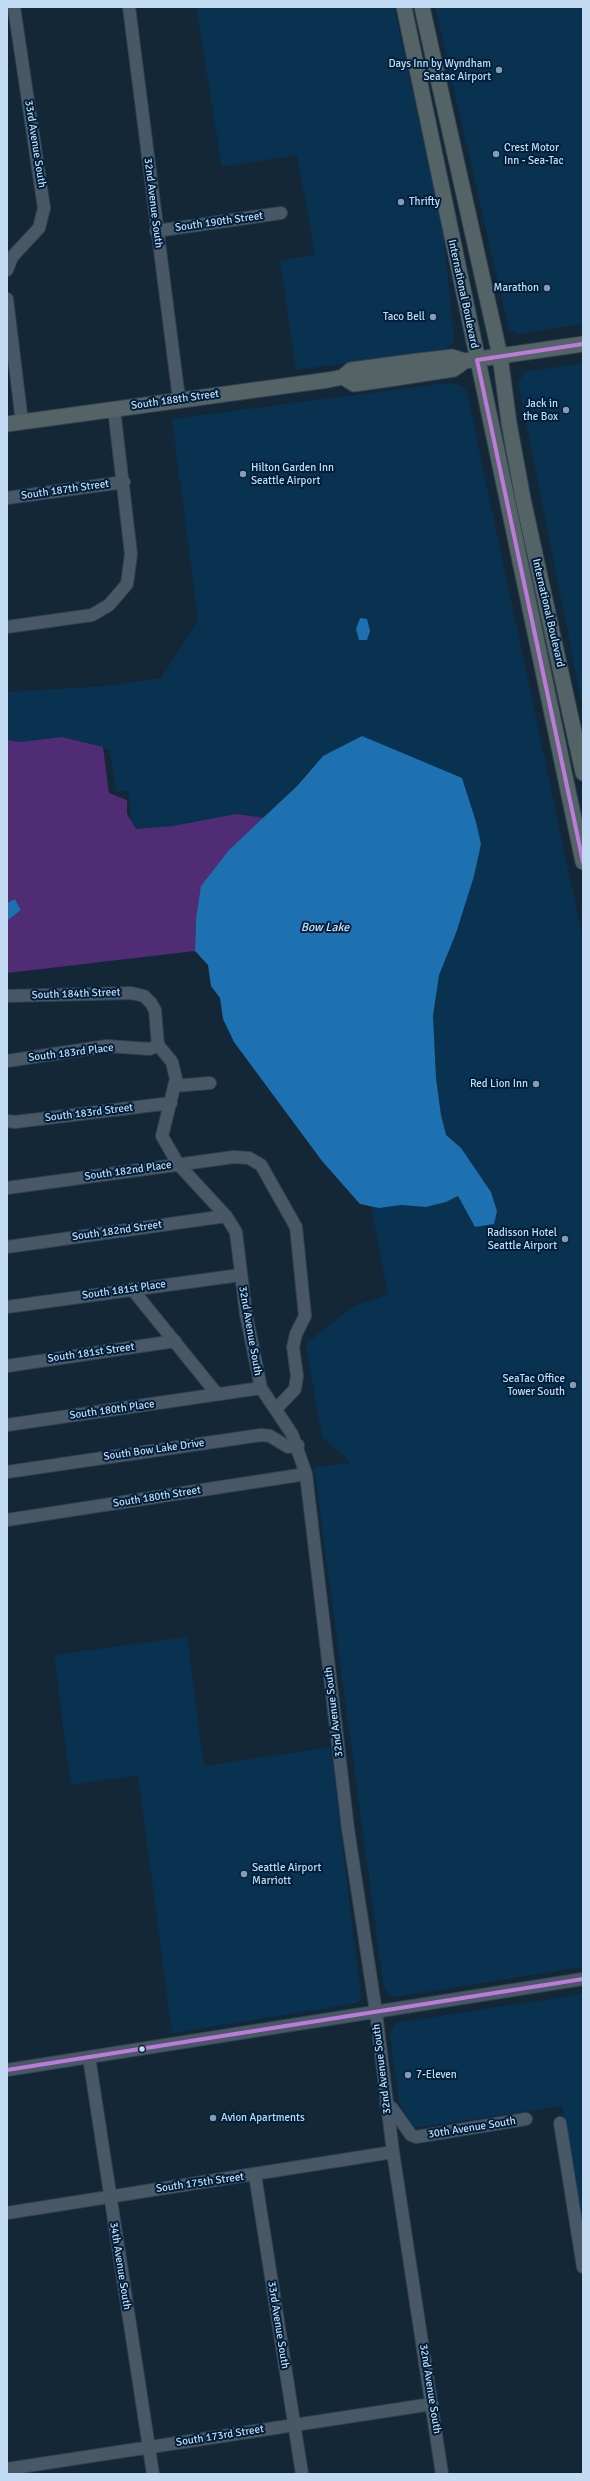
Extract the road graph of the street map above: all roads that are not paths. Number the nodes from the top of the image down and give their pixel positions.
1 (14, 7) edge
2 (129, 7) edge
3 (404, 7) edge
4 (422, 7) edge
5 (442, 100) junction
6 (432, 146) junction
7 (464, 190) junction
8 (281, 213) dead end
9 (156, 231) junction
10 (10, 256) edge
11 (7, 270) edge
12 (7, 299) edge
13 (583, 344) edge
14 (500, 356) junction
15 (471, 360) junction
16 (179, 399) junction
17 (114, 409) junction
18 (22, 422) junction
19 (7, 424) edge
20 (124, 482) junction
21 (7, 498) edge
22 (7, 626) edge
23 (583, 772) edge
24 (583, 862) edge
25 (7, 996) edge
26 (158, 1045) junction
27 (7, 1061) edge
28 (210, 1083) dead end
29 (174, 1086) junction
30 (171, 1103) junction
31 (7, 1120) edge
32 (178, 1164) junction
33 (7, 1188) edge
34 (226, 1216) junction
35 (7, 1247) edge
36 (240, 1275) junction
37 (132, 1289) junction
38 (7, 1307) edge
39 (175, 1341) junction
40 (7, 1366) edge
41 (261, 1388) junction
42 (217, 1394) junction
43 (277, 1408) junction
44 (7, 1425) edge
45 (298, 1445) junction
46 (7, 1472) edge
47 (306, 1474) junction
48 (7, 1520) edge
49 (583, 1979) edge
50 (376, 2012) junction
51 (89, 2057) junction
52 (7, 2070) edge
53 (386, 2104) junction
54 (526, 2119) dead end
55 (560, 2122) dead end
56 (393, 2152) junction
57 (255, 2175) junction
58 (109, 2197) junction
59 (7, 2213) edge
60 (583, 2266) edge
61 (432, 2404) junction
62 (294, 2425) junction
63 (149, 2448) junction
64 (7, 2469) edge
65 (153, 2474) edge
66 (302, 2474) edge
67 (442, 2474) edge

1 - 10 street, 33rd Avenue South
2 - 9 street, 32nd Avenue South
3 - 6 main road, International Boulevard
4 - 5 main road, International Boulevard
5 - 6 main road
5 - 7 main road, International Boulevard
6 - 7 main road
6 - 15 main road, International Boulevard
7 - 14 main road, International Boulevard
8 - 9 street, South 190th Street
9 - 16 street, 32nd Avenue South
10 - 11 street, 33rd Avenue South
12 - 18 street
13 - 14 main road, South 188th Street
14 - 15 main road, South 188th Street
14 - 23 main road, International Boulevard
15 - 16 main road, South 188th Street
15 - 24 main road, International Boulevard
16 - 17 main road, South 188th Street
17 - 18 main road, South 188th Street
17 - 20 street
18 - 19 main road, South 188th Street
20 - 21 street, South 187th Street
20 - 22 street
25 - 26 street, South 184th Street
26 - 27 street, South 183rd Place
26 - 29 street, 32nd Avenue South
28 - 29 street
29 - 30 street, 32nd Avenue South
30 - 31 street, South 183rd Street
30 - 32 street, 32nd Avenue South
32 - 33 street, South 182nd Place
32 - 34 street, 32nd Avenue South
32 - 43 street, South 182nd Place
34 - 35 street, South 182nd Street
34 - 36 street, 32nd Avenue South
36 - 37 street, South 181st Place
36 - 41 street, 32nd Avenue South
37 - 38 street, South 181st Place
37 - 39 street
39 - 40 street, South 181st Street
39 - 42 street
41 - 42 street, South 180th Place
41 - 43 street, 32nd Avenue South
42 - 44 street, South 180th Place
43 - 45 street, 32nd Avenue South
45 - 46 street, South Bow Lake Drive
45 - 47 street, 32nd Avenue South
47 - 48 street, South 180th Street
47 - 50 street, 32nd Avenue South
49 - 50 street
50 - 51 street
50 - 53 street, 32nd Avenue South
51 - 52 street
51 - 58 street, 34th Avenue South
53 - 54 street, 30th Avenue South
53 - 56 street, 32nd Avenue South
55 - 60 street
56 - 57 street, South 175th Street
56 - 61 street, 32nd Avenue South
57 - 58 street, South 175th Street
57 - 62 street, 33rd Avenue South
58 - 59 street, South 175th Street
58 - 63 street, 34th Avenue South
61 - 62 street, South 173rd Street
61 - 67 street, 32nd Avenue South
62 - 63 street, South 173rd Street
62 - 66 street, 33rd Avenue South
63 - 64 street, South 173rd Street
63 - 65 street, 34th Avenue South

